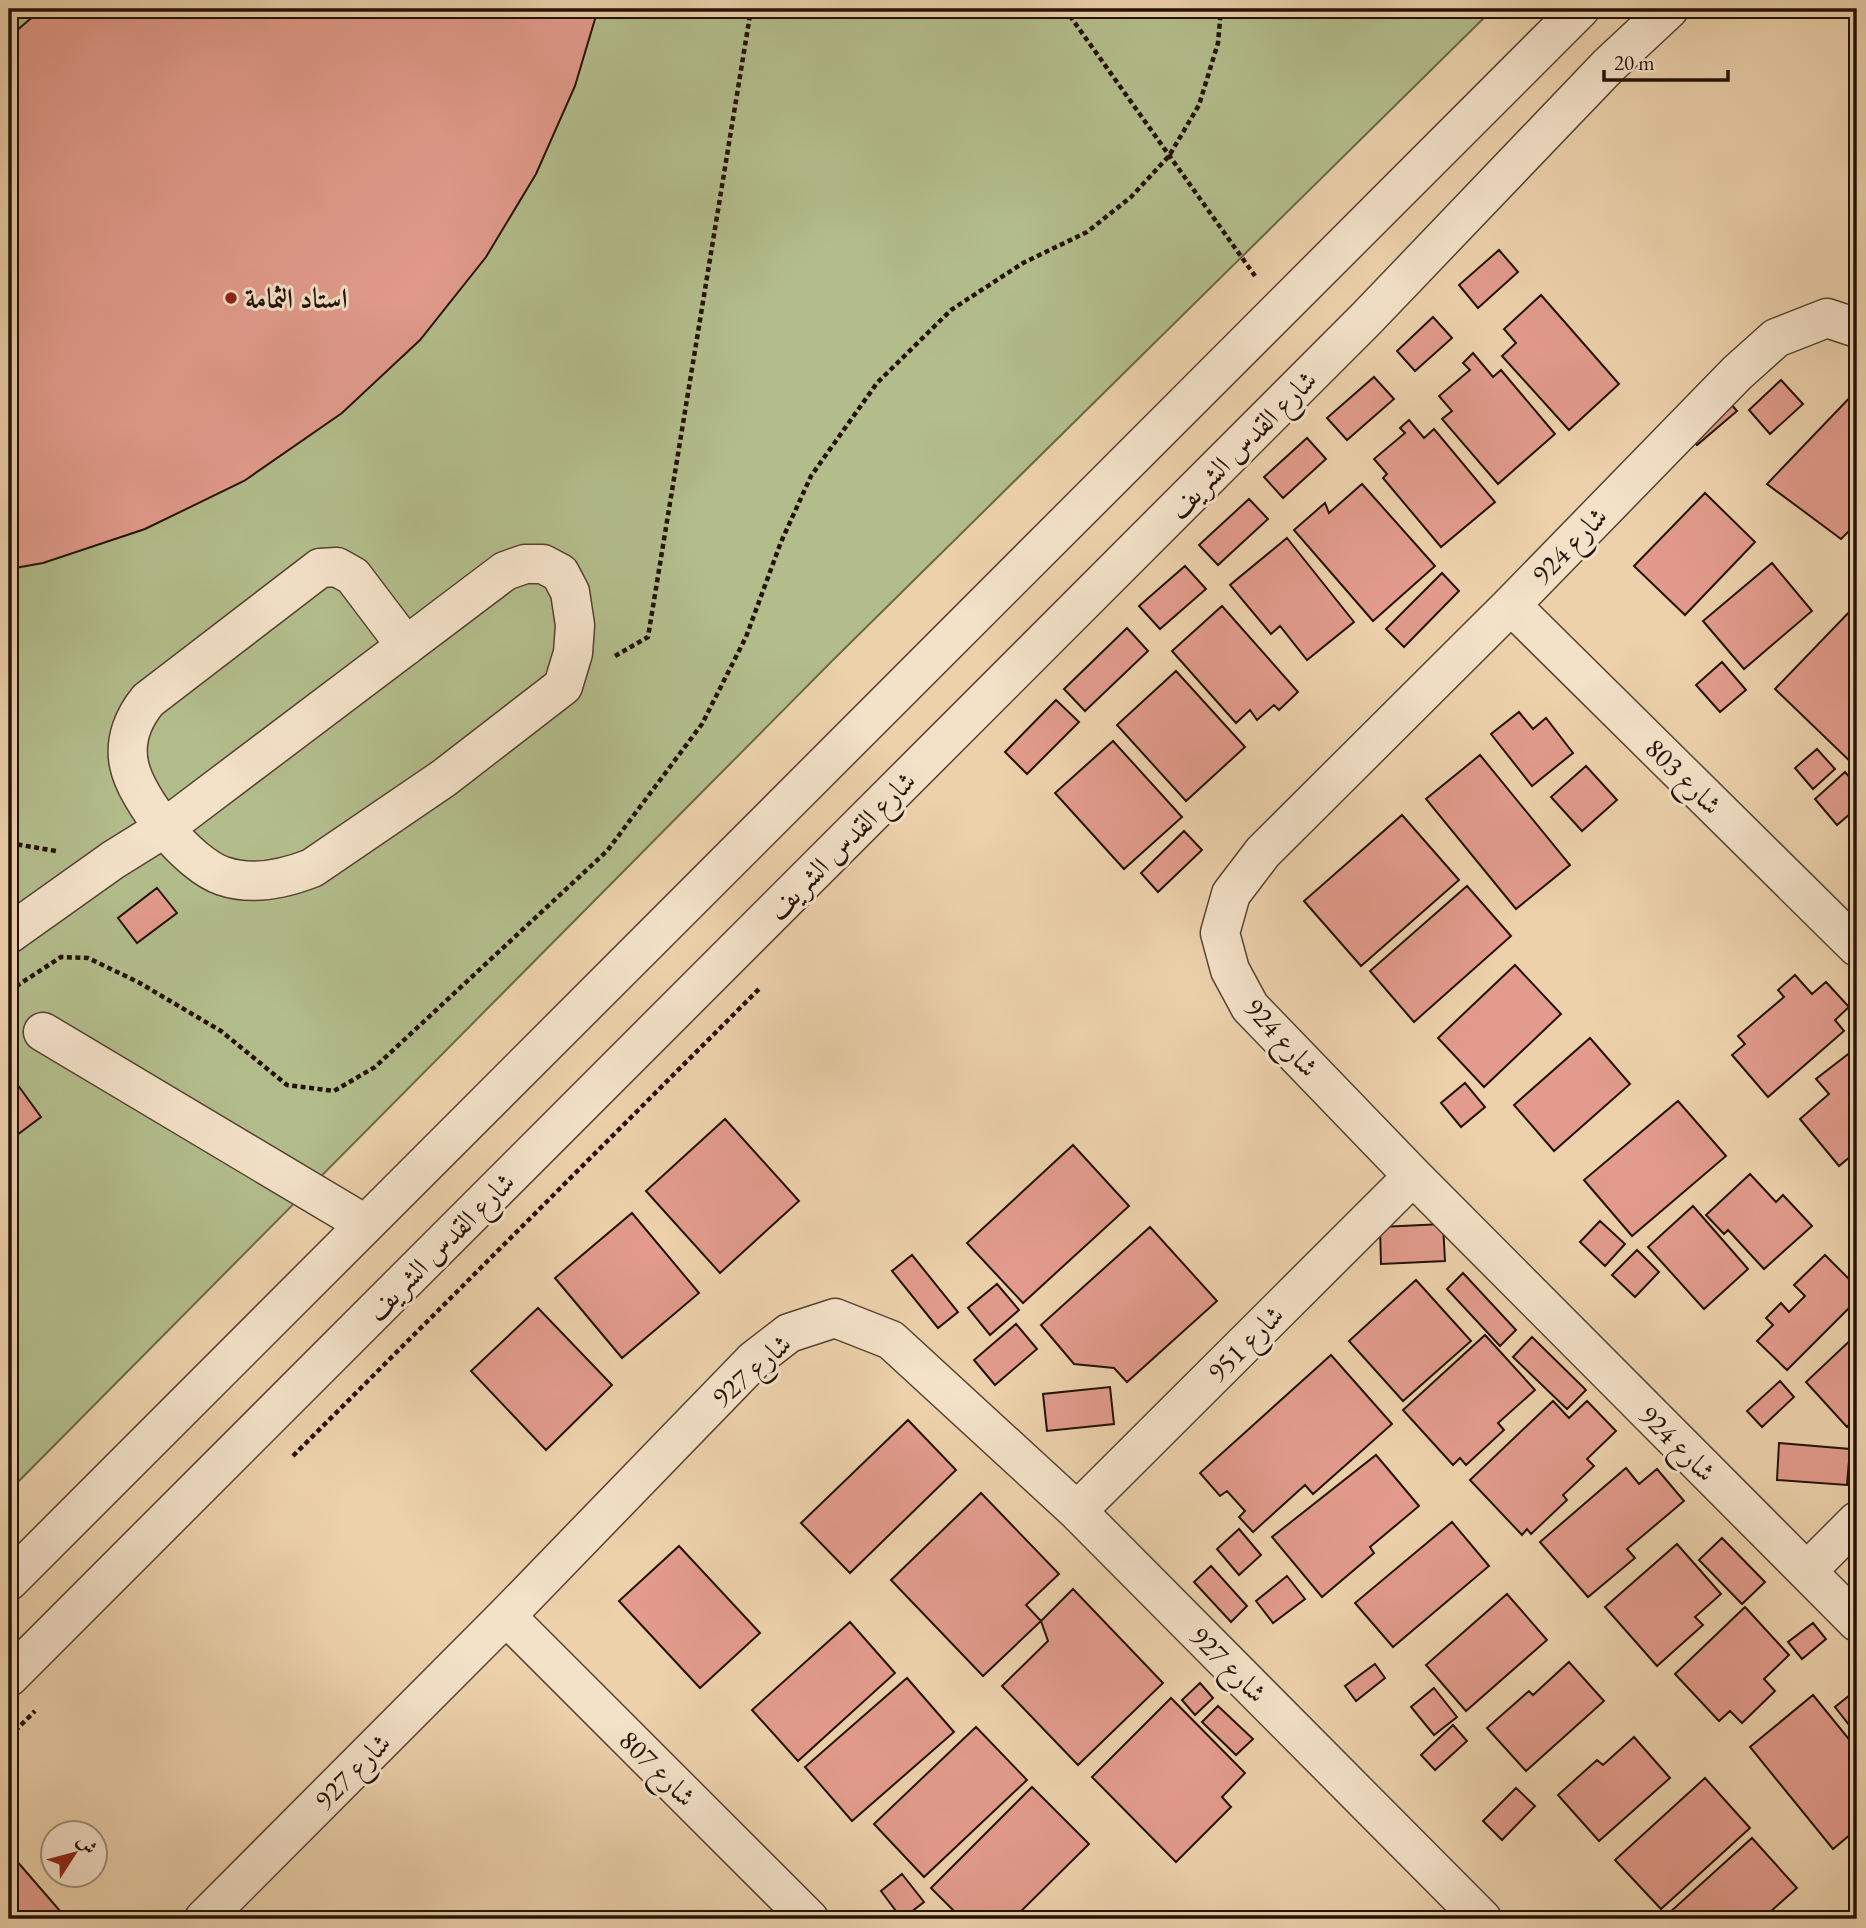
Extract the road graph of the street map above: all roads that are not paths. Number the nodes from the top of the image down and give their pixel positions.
1 (1580, 9) edge
2 (1669, 9) edge
3 (1857, 328) edge
4 (1511, 605) junction
5 (406, 646) junction
6 (166, 827) junction
7 (9, 934) edge
8 (1857, 947) edge
9 (43, 1032) dead end
10 (1413, 1176) junction
11 (365, 1224) junction
12 (1077, 1510) junction
13 (1857, 1521) edge
14 (1807, 1571) junction
15 (9, 1581) edge
16 (506, 1616) junction
17 (1857, 1622) edge
18 (9, 1678) edge
19 (204, 1919) edge
20 (809, 1919) edge
21 (1480, 1919) edge

1 - 11 street
2 - 18 street, شارع القدس الشريف
3 - 4 street, شارع 924
4 - 8 street, شارع 803
4 - 10 street, شارع 924
5 - 6 street
5 - 6 street
5 - 6 street
6 - 7 street
9 - 11 street
10 - 12 street, شارع 951
10 - 14 street, شارع 924
11 - 15 street
12 - 16 street, شارع 927
12 - 21 street, شارع 927
13 - 14 street
14 - 17 street, شارع 924
16 - 19 street, شارع 927
16 - 20 street, شارع 807

